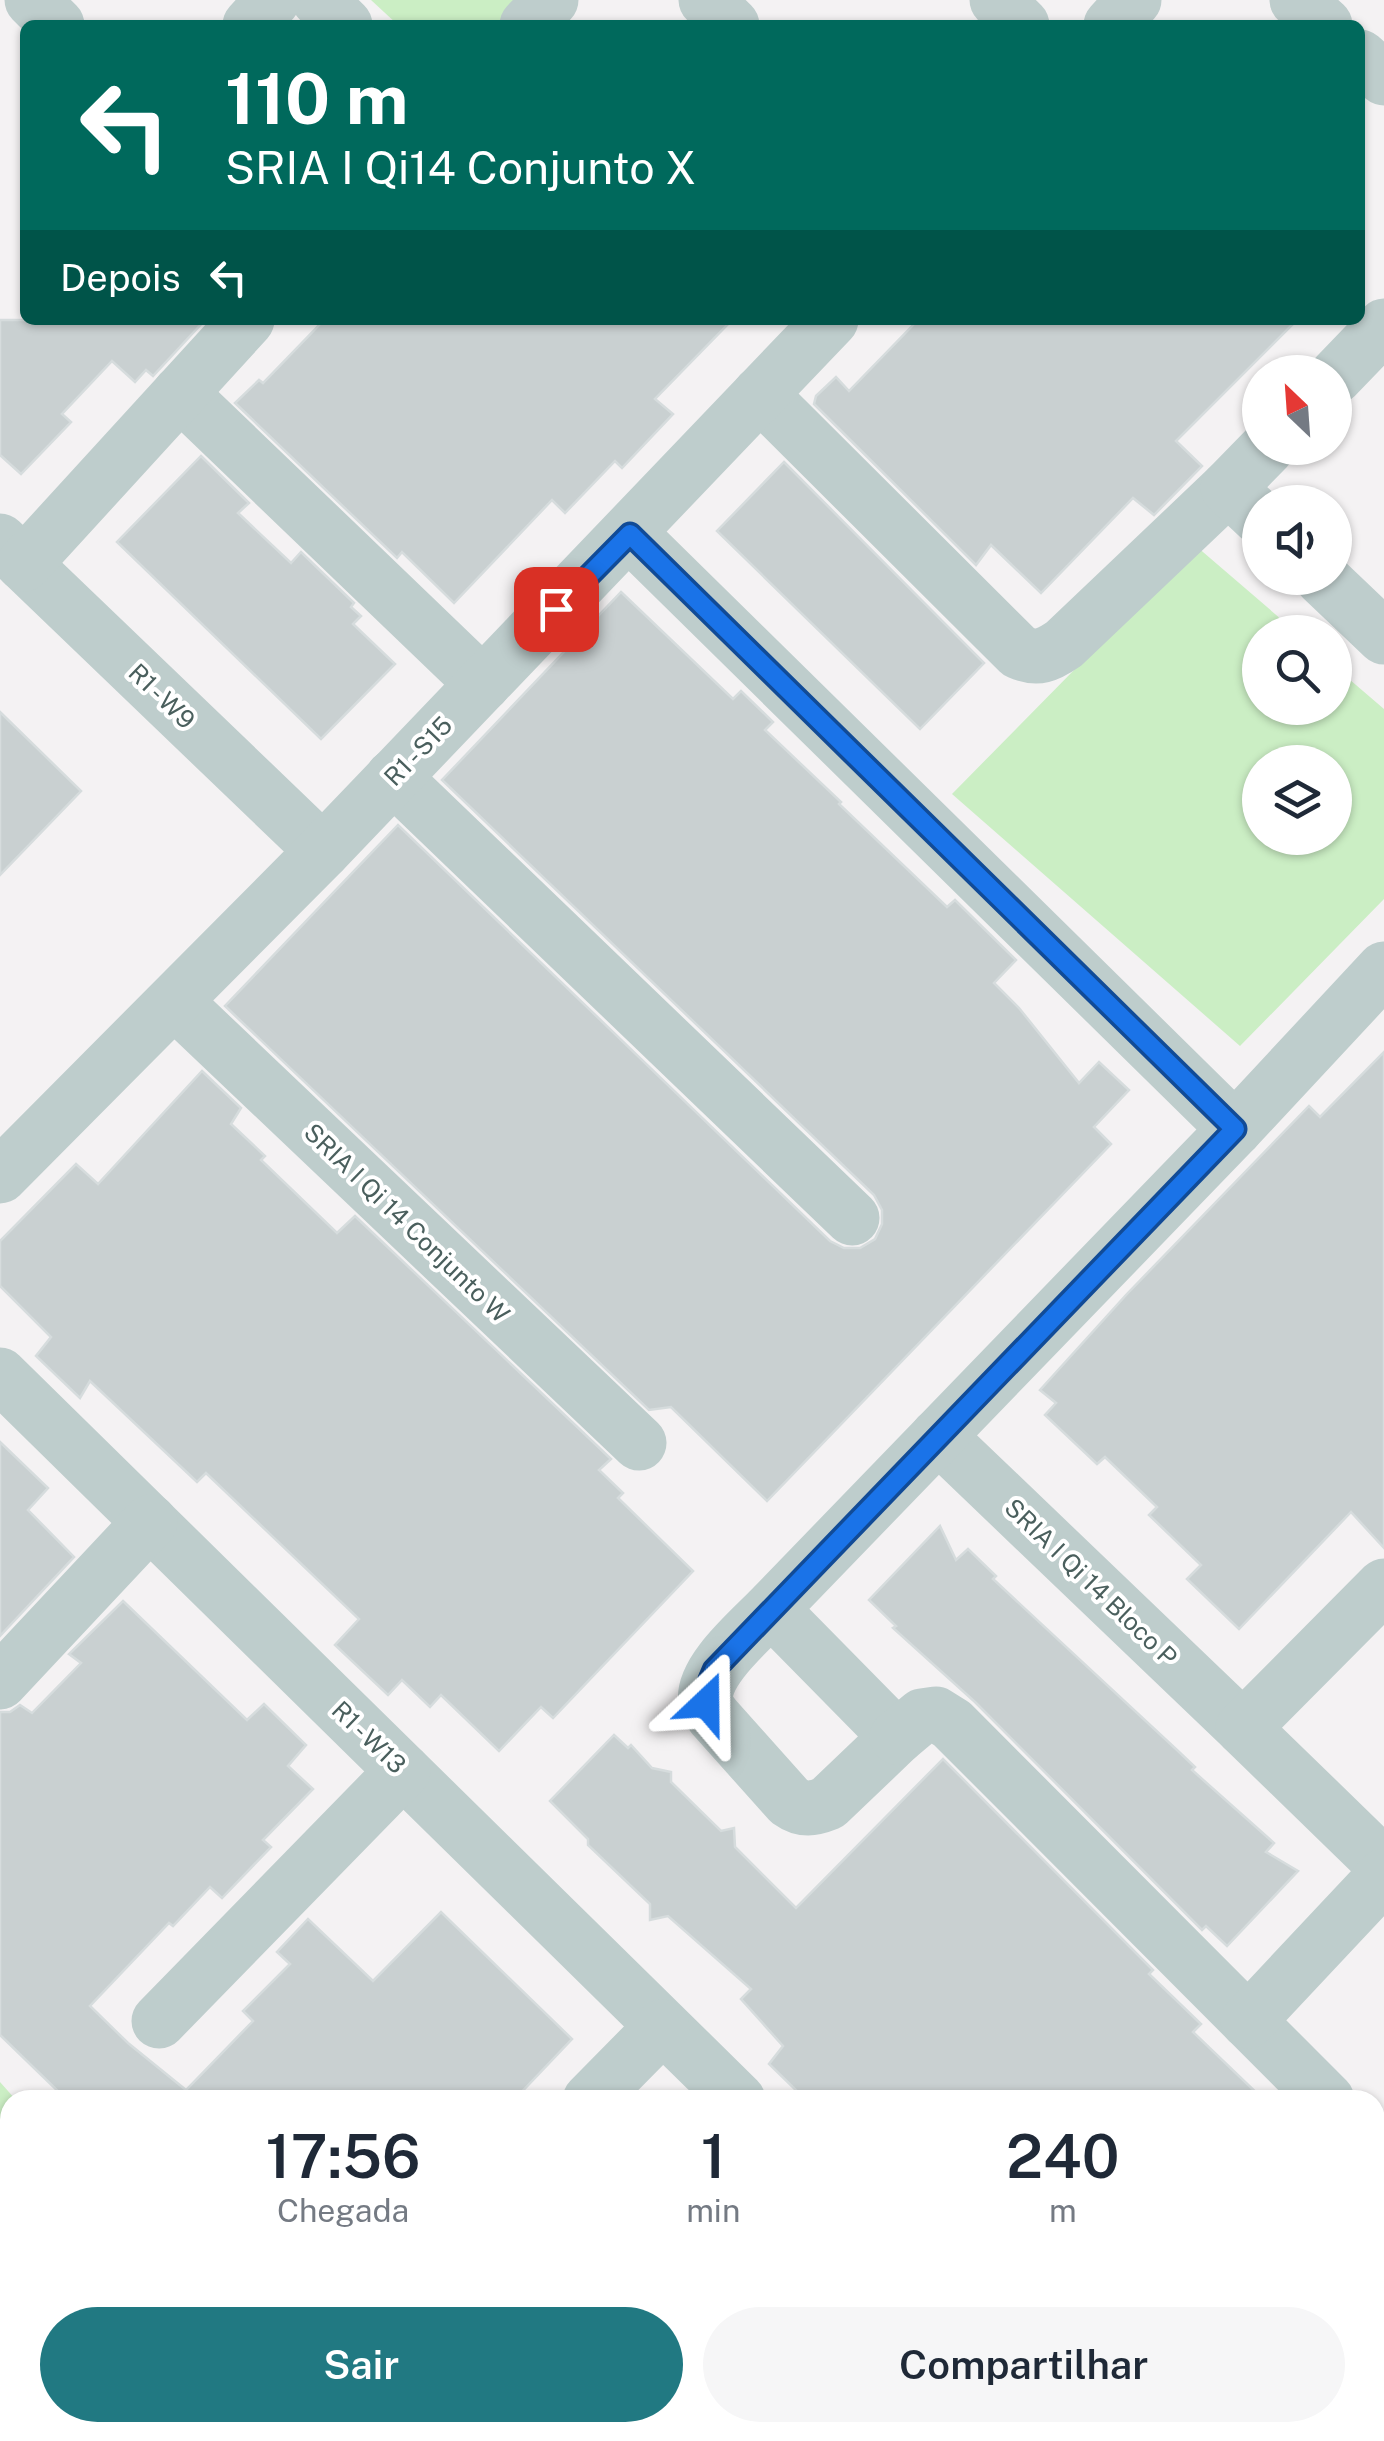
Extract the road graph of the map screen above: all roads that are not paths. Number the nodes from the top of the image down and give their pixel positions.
1 (32, 0) edge
2 (273, 0) edge
3 (318, 0) edge
4 (551, 0) edge
5 (706, 0) edge
6 (997, 0) edge
7 (1134, 0) edge
8 (1297, 0) edge
9 (53, 20) edge
10 (255, 20) edge
11 (339, 20) edge
12 (531, 20) edge
13 (727, 20) edge
14 (1017, 20) edge
15 (1116, 20) edge
16 (1319, 20) edge
17 (1365, 61) edge
18 (1384, 78) edge
19 (242, 325) edge
20 (826, 325) edge
21 (1384, 326) edge
22 (1352, 359) edge
23 (180, 393) junction
24 (760, 394) junction
25 (1242, 505) edge
26 (630, 534) junction
27 (12, 552) edge
28 (1340, 595) edge
29 (1384, 637) edge
30 (483, 684) junction
31 (393, 778) junction
32 (323, 852) junction
33 (1384, 969) edge
34 (176, 1002) junction
35 (1235, 1129) junction
36 (0, 1176) edge
37 (852, 1218) dead end
38 (0, 1376) edge
39 (938, 1436) junction
40 (639, 1443) dead end
41 (150, 1522) junction
42 (1384, 1586) edge
43 (771, 1610) junction
44 (0, 1682) edge
45 (1244, 1728) junction
46 (897, 1737) junction
47 (403, 1770) junction
48 (1384, 1865) edge
49 (1384, 1876) edge
50 (159, 2021) dead end
51 (1248, 2021) junction
52 (662, 2027) junction
53 (600, 2090) edge
54 (728, 2090) edge
55 (1317, 2090) edge

1 - 9 street
2 - 10 street
3 - 11 street
4 - 12 street
5 - 13 street
6 - 14 street
7 - 15 street
8 - 16 street
17 - 18 street
19 - 23 street
20 - 24 street, R1 - S15
21 - 22 street
23 - 27 street
23 - 30 street
24 - 25 street
24 - 26 street, R1 - S15
26 - 30 street, R1 - S15
26 - 35 street
27 - 32 street, R1 - W9
28 - 29 street
30 - 31 street, R1 - S15
31 - 32 street, R1 - S15
31 - 37 street
32 - 34 street, R1 - S15
33 - 35 street
34 - 36 street, R1 - S15
34 - 40 street, SRIA I Qi 14 Conjunto W
35 - 39 street
38 - 41 street, R1 - W13
39 - 43 street
39 - 45 street, SRIA I Qi 14 Bloco P
41 - 44 street
41 - 47 street, R1 - W13
42 - 45 street
43 - 46 street
43 - 46 street
45 - 48 street, SRIA I Qi 14 Bloco P
46 - 51 street
47 - 50 street
47 - 52 street, R1 - W13
49 - 51 street
51 - 55 street
52 - 53 street
52 - 54 street, R1 - W13

